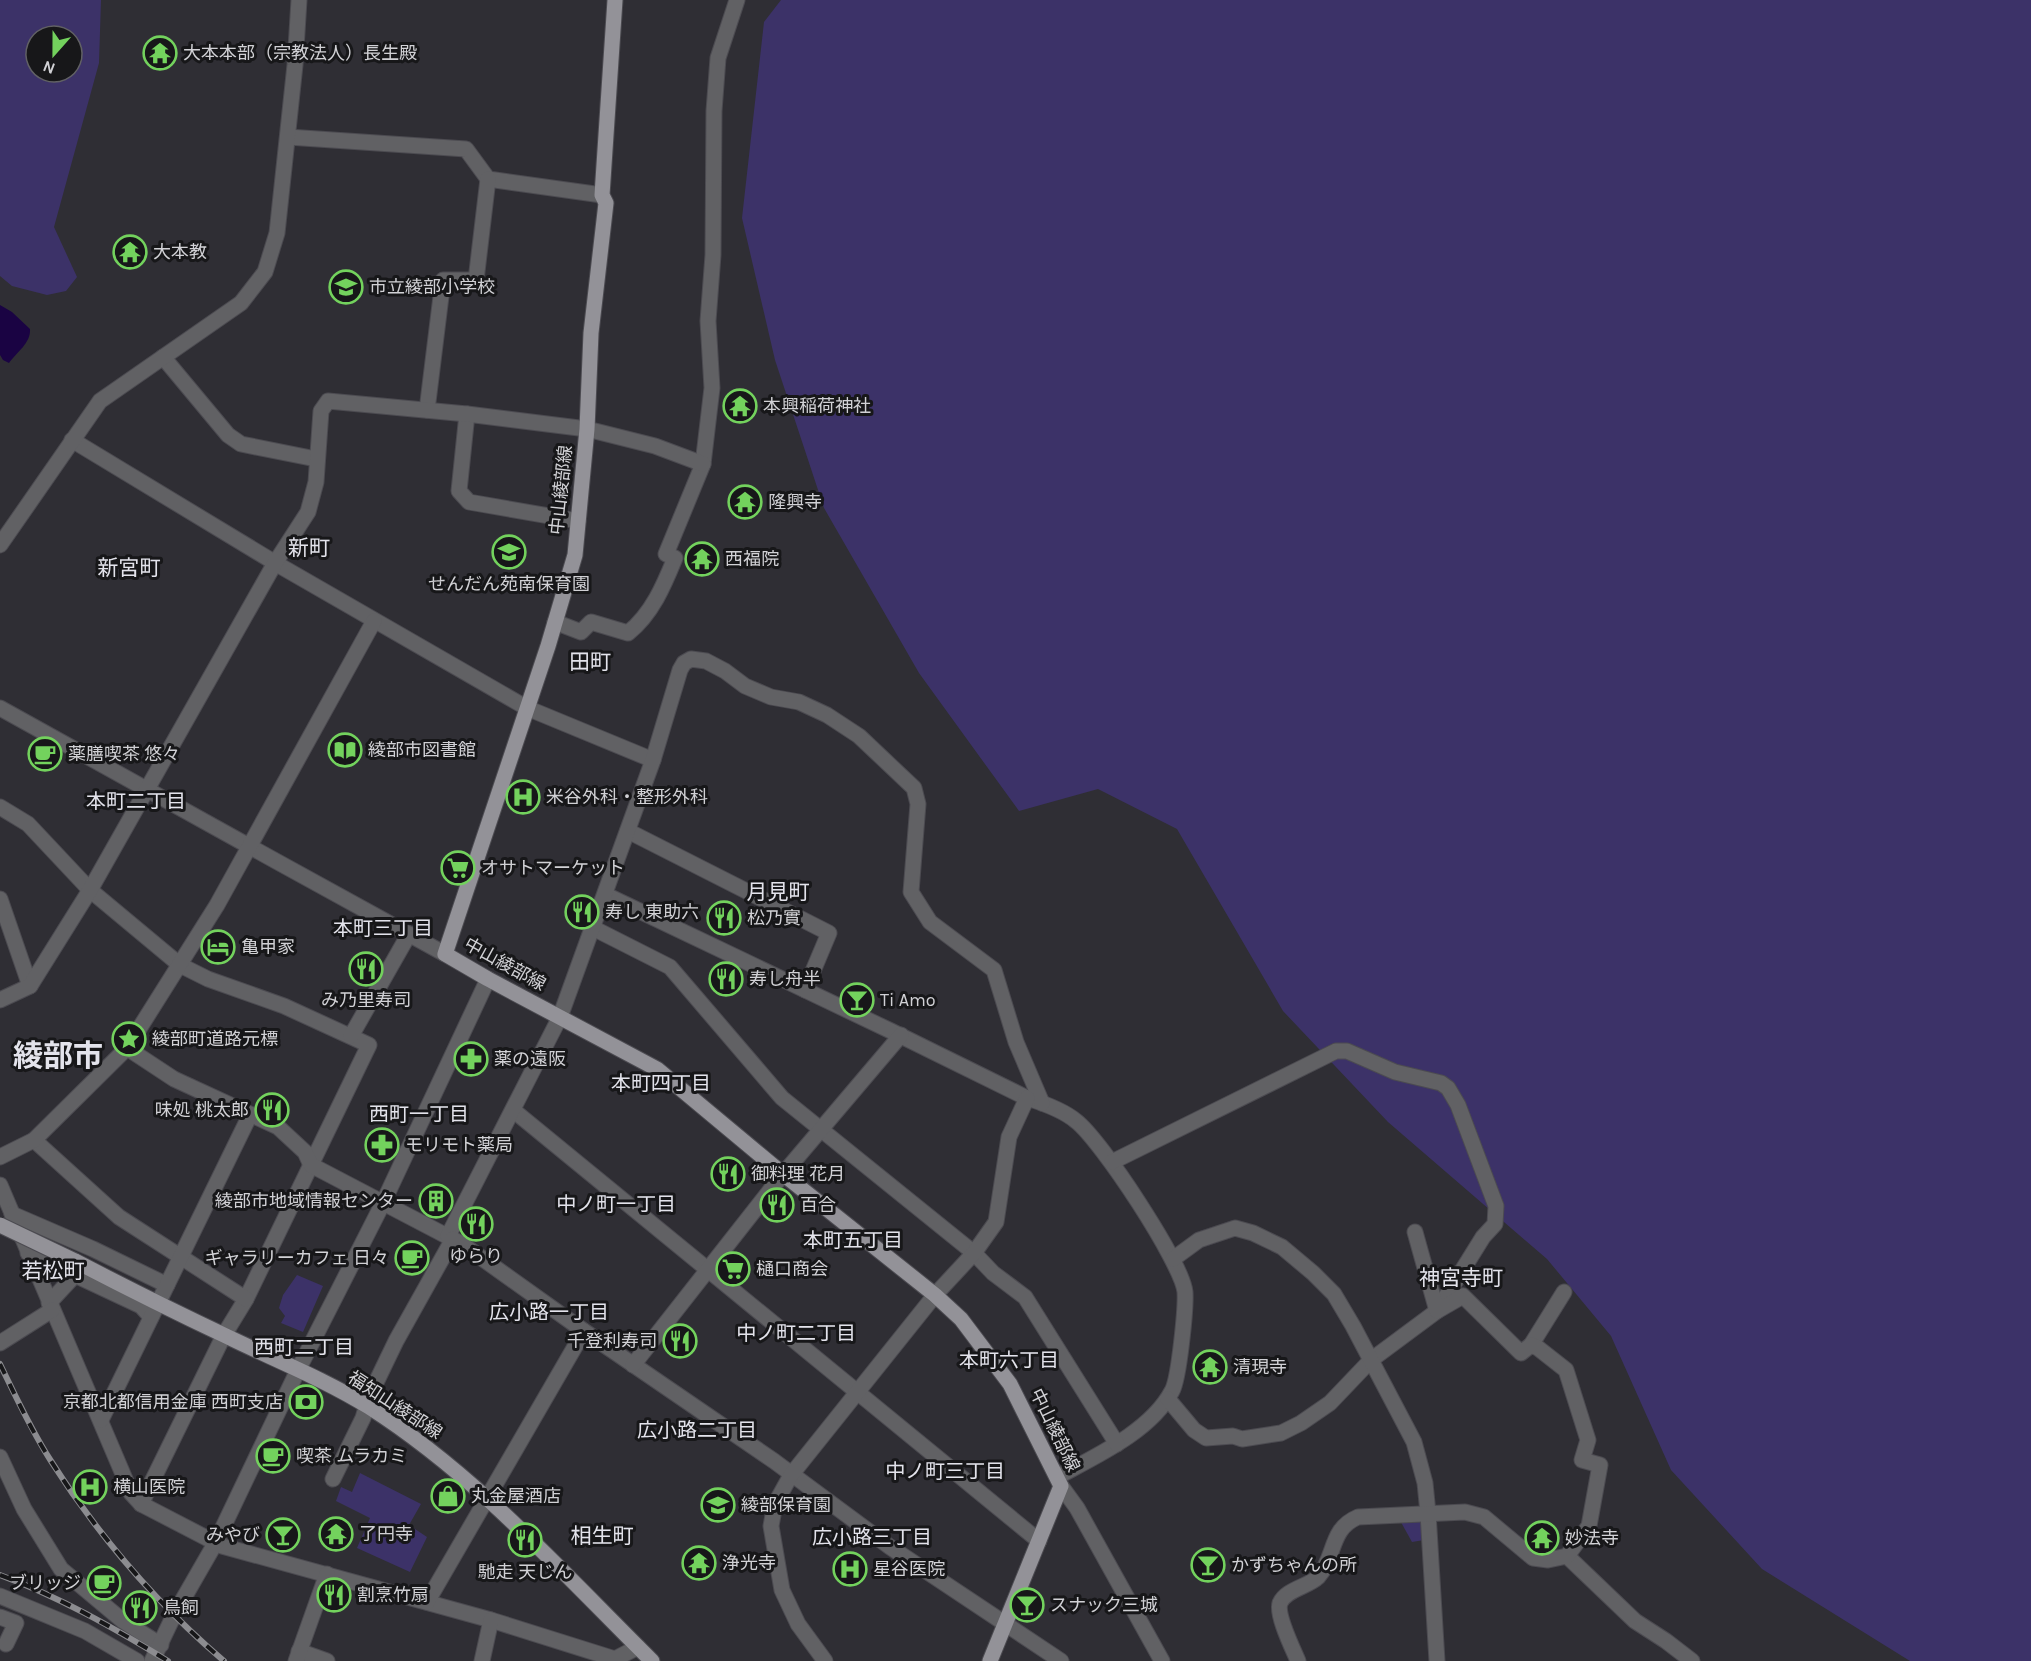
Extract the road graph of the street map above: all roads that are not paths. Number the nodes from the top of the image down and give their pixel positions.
1 (299, 0) edge
2 (615, 0) edge
3 (737, 0) edge
4 (288, 137) junction
5 (488, 180) junction
6 (602, 195) junction
7 (163, 357) junction
8 (427, 410) junction
9 (467, 414) junction
10 (587, 429) junction
11 (72, 440) junction
12 (316, 459) junction
13 (703, 464) junction
14 (578, 520) junction
15 (0, 545) edge
16 (275, 563) junction
17 (374, 621) junction
18 (555, 622) junction
19 (0, 708) edge
20 (527, 708) junction
21 (653, 760) junction
22 (146, 790) junction
23 (0, 807) edge
24 (628, 831) junction
25 (248, 847) junction
26 (90, 890) junction
27 (606, 895) junction
28 (0, 898) edge
29 (593, 928) junction
30 (410, 934) junction
31 (445, 954) junction
32 (180, 965) junction
33 (488, 979) junction
34 (30, 986) junction
35 (805, 990) junction
36 (0, 1000) edge
37 (560, 1017) junction
38 (901, 1035) junction
39 (351, 1036) junction
40 (127, 1048) junction
41 (1027, 1098) junction
42 (1042, 1103) junction
43 (513, 1110) junction
44 (250, 1115) junction
45 (823, 1129) junction
46 (34, 1140) junction
47 (0, 1157) edge
48 (1112, 1162) junction
49 (311, 1164) junction
50 (783, 1174) junction
51 (0, 1185) edge
52 (383, 1203) junction
53 (12, 1214) junction
54 (0, 1225) edge
55 (1415, 1232) dead end
56 (450, 1237) junction
57 (974, 1252) junction
58 (28, 1253) junction
59 (181, 1256) junction
60 (1173, 1259) junction
61 (75, 1268) junction
62 (708, 1270) junction
63 (167, 1285) junction
64 (1564, 1292) dead end
65 (935, 1295) junction
66 (246, 1299) junction
67 (51, 1306) junction
68 (155, 1310) junction
69 (1437, 1311) junction
70 (584, 1331) junction
71 (224, 1335) junction
72 (0, 1343) edge
73 (1531, 1346) junction
74 (1371, 1360) junction
75 (633, 1365) junction
76 (298, 1370) junction
77 (857, 1392) junction
78 (1168, 1399) junction
79 (367, 1406) junction
80 (101, 1420) junction
81 (1117, 1444) junction
82 (0, 1457) edge
83 (791, 1474) junction
84 (333, 1479) dead end
85 (1059, 1481) junction
86 (487, 1498) junction
87 (141, 1504) junction
88 (1428, 1513) junction
89 (1039, 1541) junction
90 (216, 1542) junction
91 (1567, 1556) junction
92 (327, 1574) junction
93 (0, 1596) edge
94 (427, 1602) junction
95 (0, 1617) edge
96 (491, 1620) junction
97 (1006, 1622) junction
98 (6, 1644) dead end
99 (161, 1645) junction
100 (638, 1647) junction
101 (297, 1656) edge
102 (137, 1661) edge
103 (152, 1661) edge
104 (327, 1661) edge
105 (482, 1661) edge
106 (652, 1661) edge
107 (825, 1661) edge
108 (990, 1661) edge
109 (1061, 1661) edge
110 (1162, 1661) edge
111 (1298, 1661) edge
112 (1437, 1661) edge
113 (1692, 1661) edge

1 - 4 street
2 - 6 main road, 中山綾部線
3 - 13 street
4 - 5 street
4 - 7 street
5 - 6 street
5 - 8 street
6 - 10 main road, 中山綾部線
7 - 11 street
7 - 12 street
8 - 9 street
8 - 12 street
9 - 10 street
9 - 14 street
10 - 13 street
10 - 14 main road, 中山綾部線
11 - 15 street
11 - 16 street
12 - 16 street
13 - 18 street
14 - 18 main road, 中山綾部線
16 - 17 street
16 - 22 street
17 - 20 street
17 - 25 street
18 - 20 main road, 中山綾部線
19 - 22 street
20 - 21 street
20 - 31 main road, 中山綾部線
21 - 24 street
21 - 42 street
22 - 25 street
22 - 26 street
23 - 26 street
24 - 27 street
24 - 35 street
25 - 30 street
25 - 32 street
26 - 32 street
26 - 34 street
27 - 29 street
27 - 35 street
28 - 34 street
29 - 37 street
29 - 45 street
30 - 31 street
30 - 39 street
31 - 33 main road, 中山綾部線
32 - 39 street
32 - 40 street
33 - 37 main road, 中山綾部線
33 - 52 street
34 - 36 street
35 - 38 street
37 - 43 street
37 - 50 main road, 中山綾部線
38 - 41 street
38 - 45 street
39 - 49 street
40 - 44 street
40 - 46 street
41 - 42 street
41 - 57 street
42 - 48 street
43 - 56 street
43 - 62 street
44 - 49 street
44 - 59 street
45 - 50 street
45 - 57 street
46 - 47 street
46 - 59 street
48 - 60 street
48 - 69 street
49 - 52 street
49 - 66 street
50 - 62 street
50 - 65 main road, 中山綾部線
51 - 53 street
52 - 56 street
52 - 76 street
53 - 58 street
53 - 63 street
54 - 61 main road, 福知山綾部線, bridge
55 - 69 street
56 - 70 street
56 - 79 street
57 - 65 street
57 - 81 street
58 - 61 street
58 - 67 street
59 - 63 street
59 - 66 street
60 - 74 street
60 - 78 street
61 - 67 street
61 - 68 main road, 福知山綾部線
62 - 75 street
62 - 77 street
63 - 68 street
64 - 73 street
65 - 77 street
65 - 85 main road, 中山綾部線
66 - 71 street
67 - 72 street
67 - 80 street
68 - 71 main road, 福知山綾部線
68 - 80 street
69 - 73 street
69 - 74 street
70 - 75 street
70 - 86 street
71 - 76 main road, 福知山綾部線
71 - 87 street
73 - 91 street
74 - 78 street
74 - 88 street
75 - 83 street
76 - 79 main road, 福知山綾部線
76 - 90 street
77 - 83 street
77 - 89 street
78 - 81 street
79 - 84 street
79 - 86 main road, 福知山綾部線
80 - 87 street
81 - 85 street
82 - 99 street
83 - 97 street
83 - 107 street
85 - 89 main road, 中山綾部線
85 - 110 street
86 - 94 street
86 - 100 main road, 福知山綾部線
87 - 90 street
88 - 91 street
88 - 111 street
88 - 112 street
89 - 97 main road, 中山綾部線
90 - 92 street
90 - 99 street
91 - 113 street
92 - 94 street
92 - 101 street
93 - 102 street
94 - 96 street
95 - 98 street
96 - 100 street
96 - 105 street
97 - 108 main road, 中山綾部線
97 - 109 street
99 - 103 street
100 - 106 main road, 福知山綾部線
101 - 104 street

